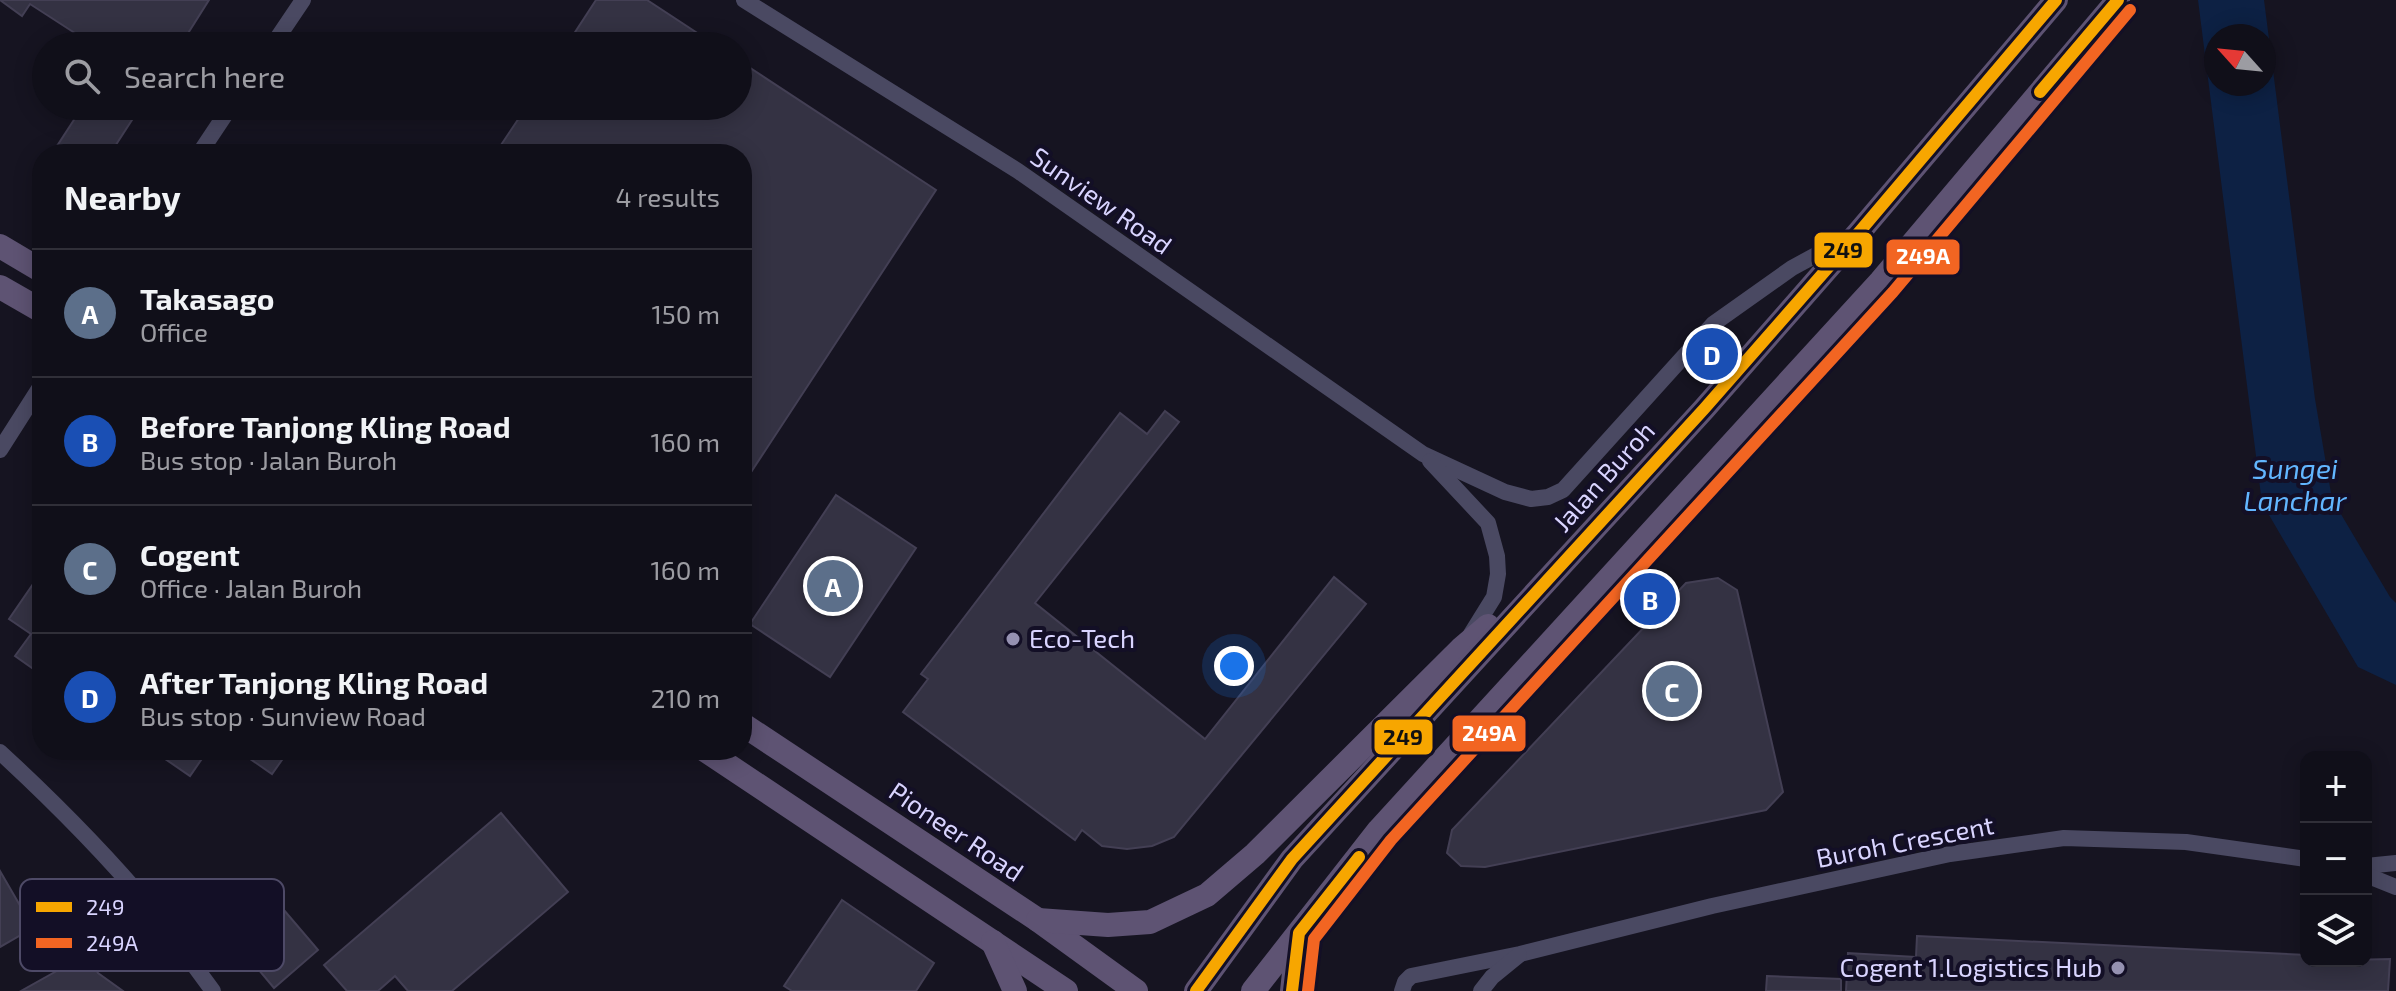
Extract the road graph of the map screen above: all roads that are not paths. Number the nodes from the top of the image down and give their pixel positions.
1 (303, 0) edge
2 (744, 0) edge
3 (2056, 0) edge
4 (2118, 0) edge
5 (281, 32) edge
6 (222, 120) edge
7 (206, 144) edge
8 (1861, 230) junction
9 (0, 246) edge
10 (32, 262) edge
11 (0, 287) edge
12 (32, 305) edge
13 (32, 400) edge
14 (0, 450) edge
15 (1423, 454) junction
16 (1569, 557) junction
17 (1461, 649) junction
18 (752, 731) edge
19 (0, 752) edge
20 (720, 760) edge
21 (2300, 858) edge
22 (2396, 863) edge
23 (2372, 865) edge
24 (2372, 877) edge
25 (125, 879) edge
26 (2396, 887) edge
27 (1038, 920) junction
28 (1299, 933) junction
29 (993, 942) junction
30 (1520, 954) junction
31 (198, 971) edge
32 (213, 991) edge
33 (1015, 991) edge
34 (1066, 991) edge
35 (1136, 991) edge
36 (1196, 991) edge
37 (1253, 991) edge
38 (1292, 991) edge
39 (1402, 991) edge
40 (1481, 991) edge

1 - 5 street
2 - 15 street, Sunview Road
3 - 8 main road, Jalan Buroh
4 - 28 main road
6 - 7 street
8 - 15 street, Sunview Road
8 - 16 main road, Jalan Buroh
9 - 10 main road
11 - 12 main road
13 - 14 street
15 - 17 street, Sunview Road
16 - 17 main road
16 - 36 main road, Jalan Buroh
17 - 27 main road
18 - 27 main road, Pioneer Road
19 - 25 street
20 - 29 main road
21 - 30 street, Buroh Crescent
22 - 23 street
24 - 26 street
27 - 35 main road, Pioneer Road
28 - 37 main road
28 - 38 main road
29 - 33 main road
29 - 34 main road
30 - 39 street, Buroh Crescent
30 - 40 street, Buroh Crescent
31 - 32 street

